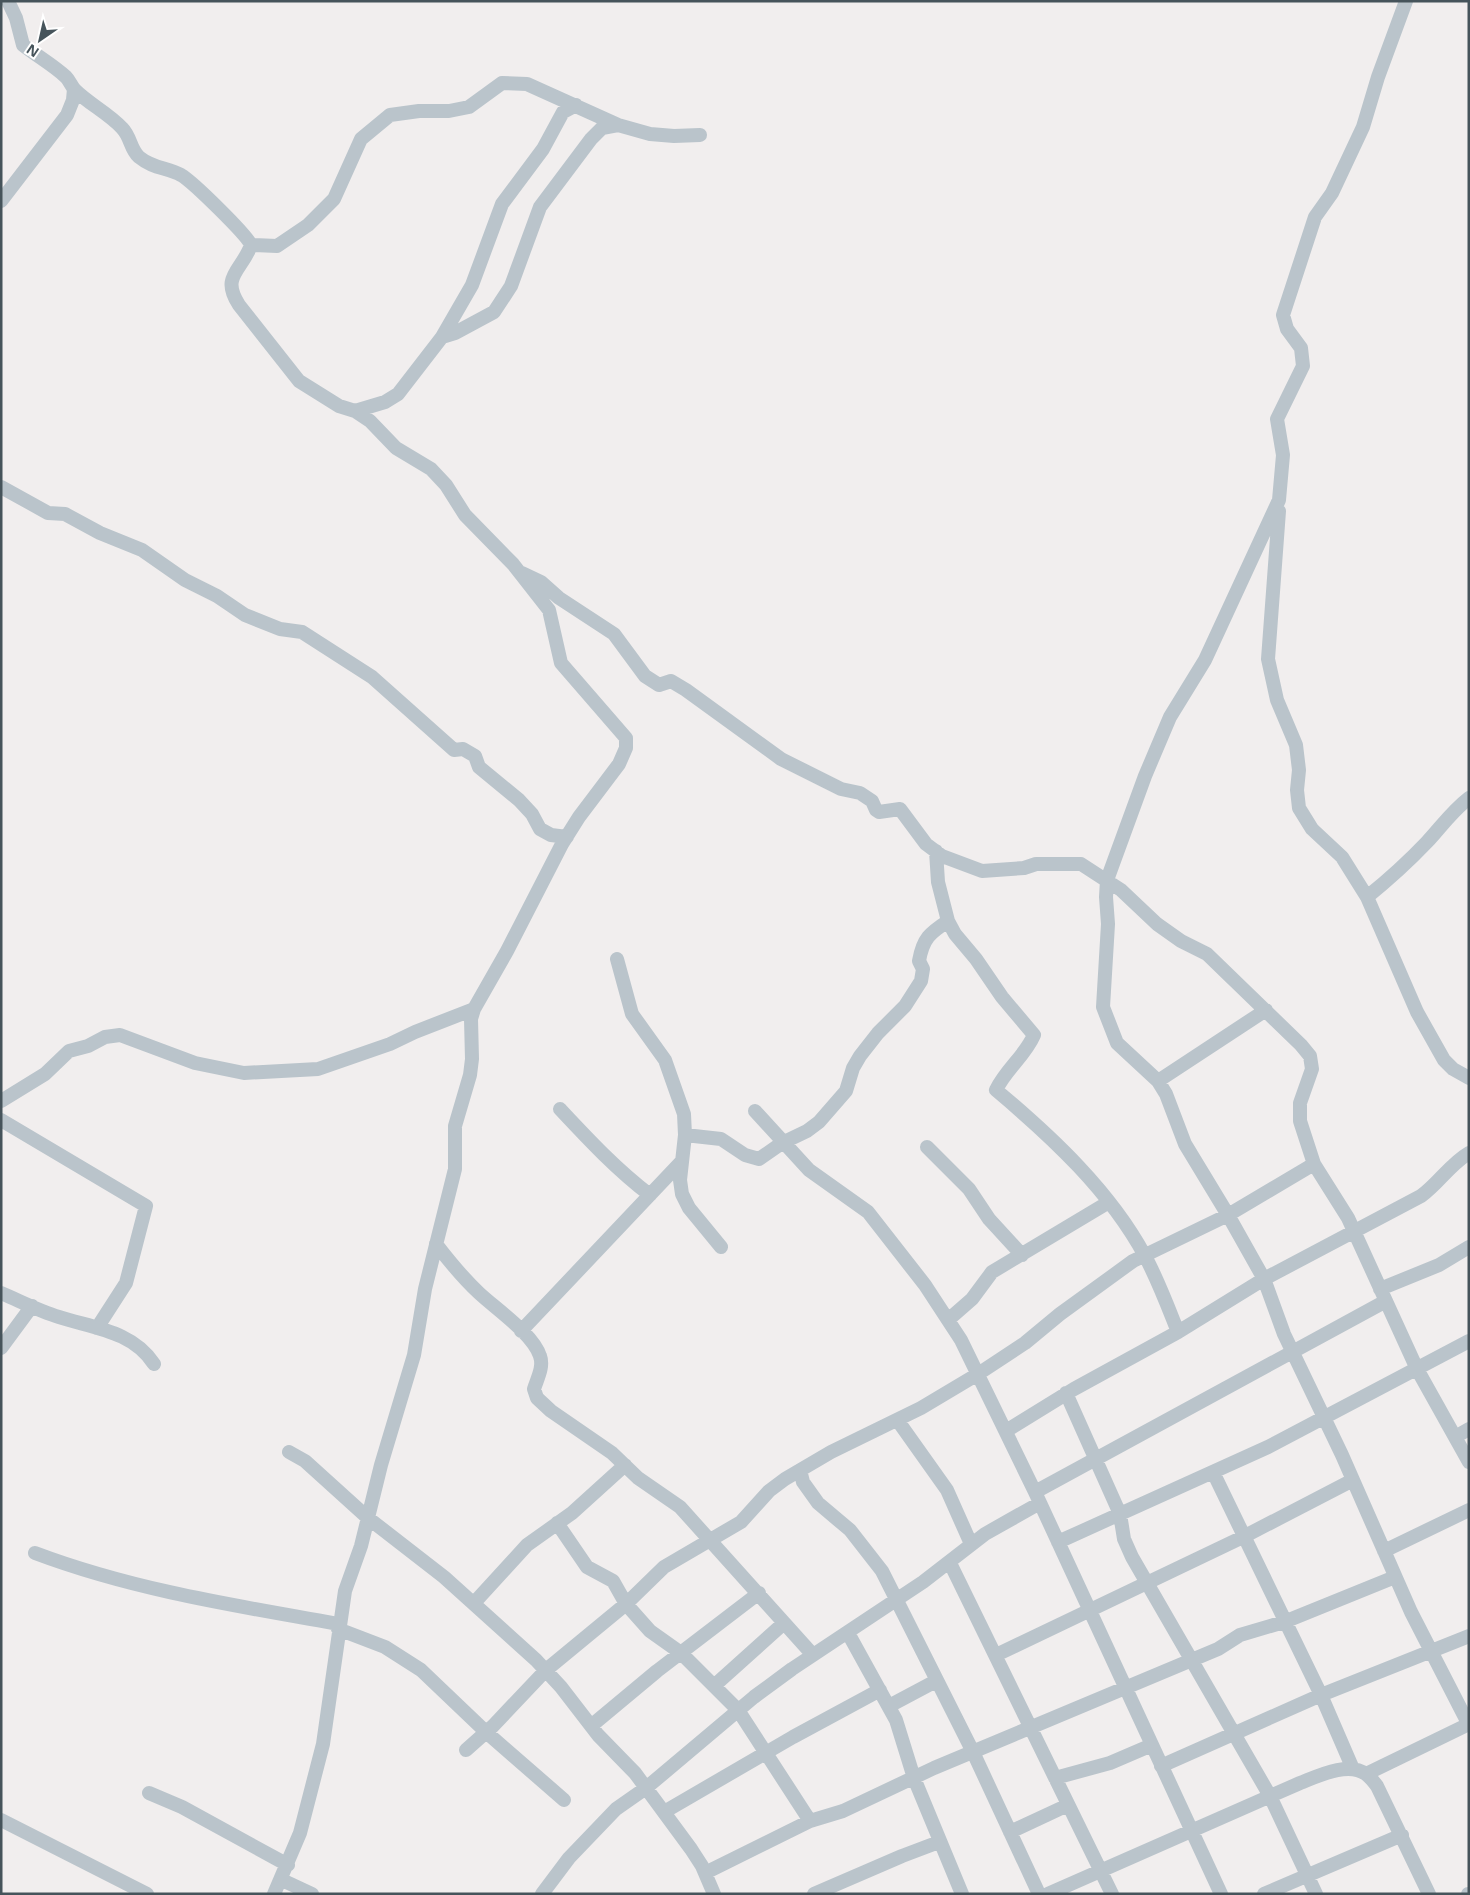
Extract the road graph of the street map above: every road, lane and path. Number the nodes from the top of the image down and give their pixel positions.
1 (8, 1) edge
2 (1406, 1) edge
3 (74, 89) junction
4 (576, 105) junction
5 (618, 124) junction
6 (700, 135) dead end
7 (1, 201) edge
8 (251, 245) junction
9 (442, 336) junction
10 (355, 411) junction
11 (1, 487) edge
12 (1279, 500) junction
13 (519, 571) junction
14 (1469, 798) edge
15 (567, 837) junction
16 (936, 851) junction
17 (1107, 880) junction
18 (1367, 897) junction
19 (948, 921) junction
20 (617, 959) dead end
21 (474, 1009) junction
22 (1266, 1010) junction
23 (1469, 1078) edge
24 (1158, 1082) junction
25 (1, 1101) edge
26 (560, 1108) dead end
27 (755, 1111) dead end
28 (1, 1120) edge
29 (685, 1135) junction
30 (782, 1143) junction
31 (927, 1147) dead end
32 (1469, 1153) edge
33 (681, 1162) junction
34 (1314, 1164) junction
35 (650, 1195) junction
36 (1109, 1202) junction
37 (1228, 1215) junction
38 (1354, 1231) junction
39 (436, 1244) junction
40 (721, 1246) dead end
41 (1469, 1247) edge
42 (1022, 1255) junction
43 (1144, 1255) junction
44 (1264, 1279) junction
45 (1, 1293) edge
46 (1383, 1295) junction
47 (32, 1306) junction
48 (948, 1320) junction
49 (98, 1328) junction
50 (521, 1331) junction
51 (1178, 1332) junction
52 (1469, 1341) edge
53 (1, 1348) edge
54 (1292, 1350) junction
55 (154, 1364) dead end
56 (1417, 1369) junction
57 (978, 1374) junction
58 (1066, 1393) junction
59 (1324, 1417) junction
60 (898, 1421) junction
61 (1469, 1429) edge
62 (1006, 1431) junction
63 (1455, 1437) junction
64 (289, 1452) dead end
65 (1097, 1459) junction
66 (1469, 1462) edge
67 (626, 1465) junction
68 (800, 1470) junction
69 (1213, 1472) junction
70 (1353, 1480) junction
71 (1037, 1498) junction
72 (1469, 1510) edge
73 (1120, 1514) junction
74 (368, 1518) junction
75 (557, 1523) junction
76 (1243, 1537) junction
77 (710, 1540) junction
78 (1058, 1542) junction
79 (971, 1544) junction
80 (1384, 1552) junction
81 (35, 1553) dead end
82 (950, 1563) junction
83 (1395, 1577) junction
84 (1148, 1581) junction
85 (758, 1594) junction
86 (898, 1600) junction
87 (474, 1603) junction
88 (626, 1604) junction
89 (1089, 1610) junction
90 (1284, 1622) junction
91 (784, 1623) junction
92 (339, 1626) junction
93 (848, 1633) junction
94 (1469, 1636) edge
95 (681, 1652) junction
96 (1431, 1652) junction
97 (813, 1655) junction
98 (996, 1655) junction
99 (1192, 1659) junction
100 (546, 1670) junction
101 (936, 1681) junction
102 (715, 1685) junction
103 (1126, 1687) junction
104 (880, 1690) junction
105 (1321, 1695) junction
106 (889, 1706) junction
107 (738, 1710) junction
108 (1469, 1724) edge
109 (591, 1726) junction
110 (1029, 1728) junction
111 (486, 1732) junction
112 (1236, 1734) junction
113 (1152, 1745) junction
114 (466, 1750) dead end
115 (767, 1752) junction
116 (973, 1752) junction
117 (1161, 1766) junction
118 (1359, 1771) junction
119 (914, 1778) junction
120 (1055, 1778) junction
121 (646, 1788) junction
122 (149, 1793) dead end
123 (1270, 1796) junction
124 (564, 1800) dead end
125 (1068, 1805) junction
126 (664, 1812) junction
127 (1, 1820) edge
128 (810, 1821) junction
129 (1192, 1830) junction
130 (1010, 1832) junction
131 (1402, 1835) junction
132 (939, 1842) junction
133 (288, 1865) junction
134 (1102, 1870) junction
135 (705, 1873) junction
136 (1307, 1875) junction
137 (282, 1880) junction
138 (147, 1894) edge
139 (274, 1894) edge
140 (312, 1894) edge
141 (542, 1894) edge
142 (714, 1894) edge
143 (814, 1894) edge
144 (962, 1894) edge
145 (1039, 1894) edge
146 (1048, 1894) edge
147 (1112, 1894) edge
148 (1221, 1894) edge
149 (1264, 1894) edge
150 (1316, 1894) edge
151 (1429, 1894) edge

1 - 3 street
2 - 12 street
3 - 7 street
3 - 8 street
4 - 5 street
4 - 8 street
4 - 9 street
5 - 6 street
5 - 9 street
8 - 10 street
9 - 10 street
10 - 13 street
11 - 15 street
12 - 17 street
12 - 18 street
13 - 15 street
13 - 16 street
14 - 18 street
15 - 21 street
16 - 17 street
16 - 19 street
17 - 22 street
17 - 24 street
18 - 23 street
19 - 30 street
19 - 36 street
20 - 29 street
21 - 25 street
21 - 39 street
22 - 24 street
22 - 34 street
24 - 37 street
26 - 35 street
27 - 30 street
28 - 49 street
29 - 30 street
29 - 33 street
30 - 48 street
31 - 42 street
32 - 38 street
33 - 35 street
33 - 40 street
34 - 37 street
34 - 38 street
35 - 50 street
36 - 42 street
36 - 43 street
37 - 43 street
37 - 44 street
38 - 44 street
38 - 46 street
39 - 50 street
39 - 74 street
41 - 46 street
42 - 48 street
43 - 51 street
43 - 57 street
44 - 51 street
44 - 54 street
45 - 47 street
46 - 54 street
46 - 56 street
47 - 49 street
47 - 53 street
48 - 57 street
49 - 55 street
50 - 67 street
51 - 58 street
52 - 56 street
54 - 59 street
54 - 65 street
56 - 59 street
56 - 63 street
57 - 60 street
57 - 62 street
58 - 62 street
58 - 65 street
59 - 69 street
59 - 70 street
60 - 68 street
60 - 79 street
61 - 63 street
62 - 71 street
63 - 66 street
64 - 74 street
65 - 71 street
65 - 73 street
67 - 75 street
67 - 77 street
68 - 77 street
68 - 86 street
69 - 73 street
69 - 76 street
70 - 76 street
70 - 80 street
71 - 78 street
71 - 79 street
72 - 80 street
73 - 78 street
73 - 84 street
74 - 87 street
74 - 92 street
75 - 87 street
75 - 88 street
76 - 84 street
76 - 90 street
77 - 85 street
77 - 88 street
78 - 89 street
79 - 82 street
80 - 83 street
81 - 92 street
82 - 86 street
82 - 98 street
83 - 90 street
83 - 96 street
84 - 89 street
84 - 99 street
85 - 91 street
85 - 95 street
86 - 93 street
86 - 101 street
87 - 100 street
88 - 95 street
88 - 100 street
89 - 98 street
89 - 103 street
90 - 99 street
90 - 105 street
91 - 97 street
91 - 102 street
92 - 111 street
92 - 133 street
93 - 97 street
93 - 104 street
94 - 96 street
95 - 102 street
95 - 109 street
96 - 105 street
96 - 108 street
97 - 107 street
98 - 110 street
99 - 103 street
99 - 112 street
100 - 109 street
100 - 111 street
101 - 106 street
101 - 116 street
102 - 107 street
103 - 110 street
103 - 113 street
104 - 106 street
104 - 115 street
105 - 112 street
105 - 118 street
106 - 119 street
107 - 115 street
107 - 121 street
108 - 118 street
109 - 121 street
110 - 116 street
110 - 120 street
111 - 114 street
111 - 124 street
112 - 117 street
112 - 123 street
113 - 117 street
113 - 120 street
115 - 126 street
115 - 128 street
116 - 119 street
116 - 130 street
117 - 129 street
118 - 123 street
118 - 131 street
119 - 128 street
119 - 132 street
120 - 125 street
121 - 126 street
121 - 141 street
122 - 133 street
123 - 129 street
123 - 136 street
125 - 130 street
125 - 134 street
126 - 135 street
127 - 138 street
128 - 135 street
129 - 134 street
129 - 148 street
130 - 145 street
131 - 136 street
131 - 151 street
132 - 143 street
132 - 144 street
133 - 137 street
134 - 146 street
134 - 147 street
135 - 142 street
136 - 149 street
136 - 150 street
137 - 139 street
137 - 140 street

